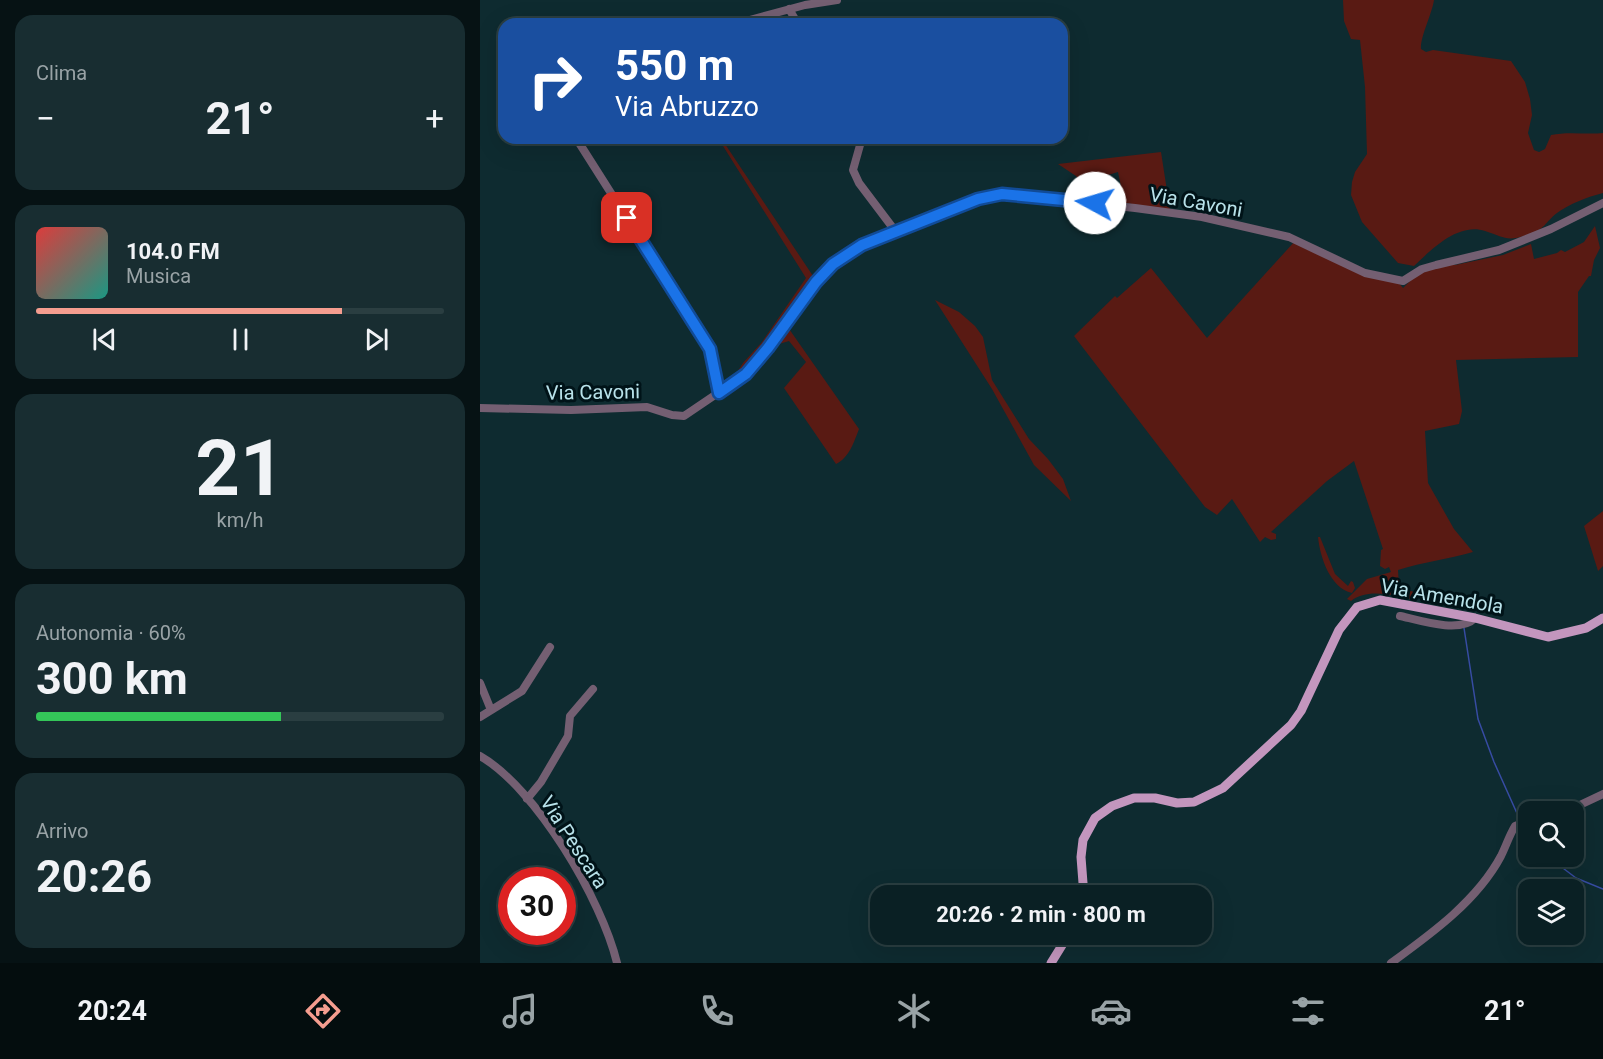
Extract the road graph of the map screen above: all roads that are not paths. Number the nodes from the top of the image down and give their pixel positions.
1 (837, 0) edge
2 (789, 9) junction
3 (757, 18) edge
4 (794, 18) edge
5 (580, 144) edge
6 (860, 144) edge
7 (1603, 203) edge
8 (896, 232) junction
9 (719, 393) junction
10 (480, 408) edge
11 (1400, 616) dead end
12 (1475, 618) junction
13 (1603, 618) edge
14 (550, 647) dead end
15 (480, 683) edge
16 (593, 689) dead end
17 (491, 710) junction
18 (480, 717) edge
19 (480, 756) edge
20 (1603, 794) edge
21 (527, 799) junction
22 (1584, 803) edge
23 (1518, 825) edge
24 (1083, 885) edge
25 (1063, 945) edge
26 (617, 963) edge
27 (1052, 963) edge
28 (1391, 963) edge

1 - 2 street
2 - 3 street
2 - 4 street
5 - 9 street
6 - 8 street
7 - 8 street, Via Cavoni
8 - 9 street, Via Cavoni
9 - 10 street, Via Cavoni
11 - 12 street
12 - 13 main road, Via Amendola
12 - 24 main road, Via Amendola
14 - 17 street
15 - 17 street
16 - 21 street
17 - 18 street
19 - 21 street, Via Pescara
20 - 22 street
21 - 26 street, Via Pescara
23 - 28 street
25 - 27 main road

